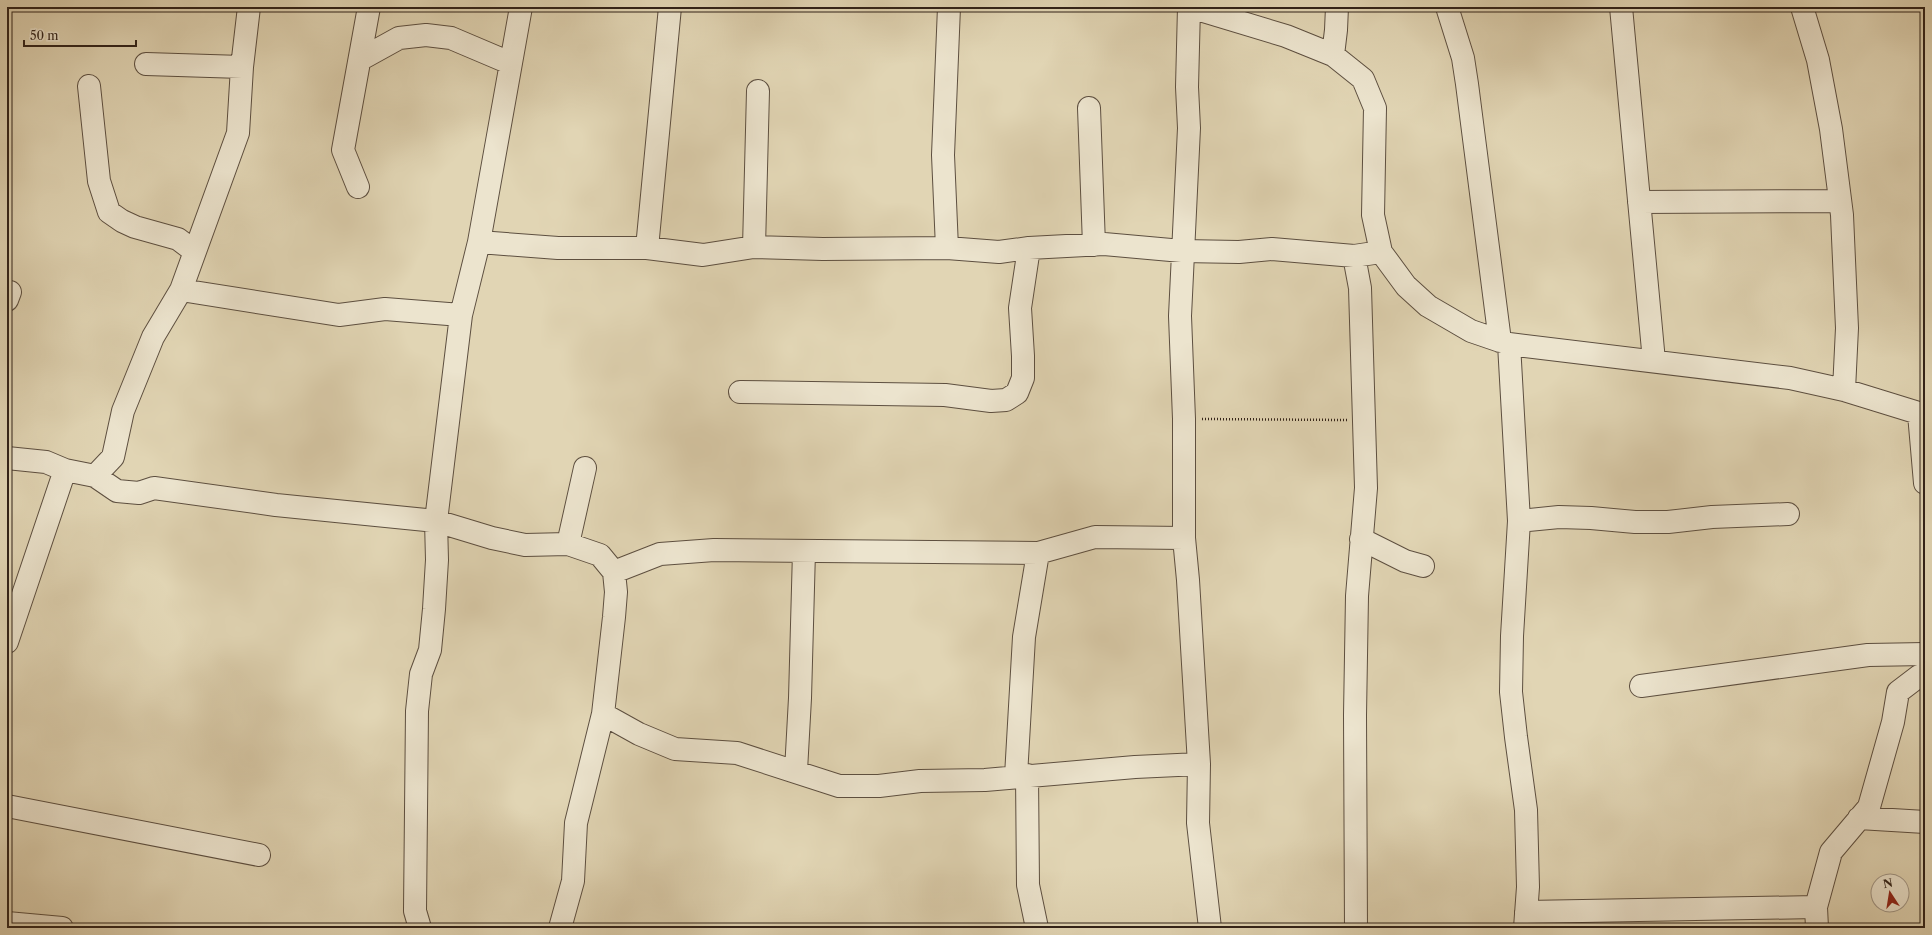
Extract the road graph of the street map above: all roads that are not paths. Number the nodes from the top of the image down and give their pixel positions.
1 (249, 7) edge
2 (369, 7) edge
3 (521, 7) edge
4 (670, 7) edge
5 (949, 7) edge
6 (1190, 7) edge
7 (1337, 7) edge
8 (1447, 7) edge
9 (1621, 7) edge
10 (1802, 7) edge
11 (1333, 55) junction
12 (361, 59) junction
13 (510, 63) junction
14 (146, 64) dead end
15 (242, 67) junction
16 (89, 86) dead end
17 (758, 91) dead end
18 (1089, 108) dead end
19 (358, 187) dead end
20 (1840, 201) junction
21 (1639, 202) junction
22 (479, 242) junction
23 (1094, 245) junction
24 (754, 247) junction
25 (647, 248) junction
26 (947, 248) junction
27 (1029, 248) junction
28 (194, 251) junction
29 (1182, 251) junction
30 (1381, 252) junction
31 (1354, 256) junction
32 (181, 290) junction
33 (461, 315) junction
34 (1504, 342) junction
35 (1654, 361) junction
36 (1844, 390) junction
37 (740, 392) dead end
38 (1922, 415) edge
39 (7, 458) edge
40 (585, 468) dead end
41 (66, 470) junction
42 (95, 476) junction
43 (1925, 483) edge
44 (1788, 514) dead end
45 (436, 521) junction
46 (1519, 521) junction
47 (1184, 538) junction
48 (1361, 539) junction
49 (568, 544) junction
50 (804, 551) junction
51 (1038, 553) junction
52 (1423, 566) dead end
53 (614, 572) junction
54 (7, 642) edge
55 (1925, 654) edge
56 (1925, 675) edge
57 (1641, 686) dead end
58 (602, 714) junction
59 (1199, 764) junction
60 (796, 771) junction
61 (1022, 775) junction
62 (7, 806) edge
63 (1860, 818) junction
64 (1925, 822) edge
65 (259, 855) dead end
66 (1817, 918) edge
67 (1525, 920) edge
68 (7, 923) edge
69 (62, 928) edge
70 (420, 928) edge
71 (560, 928) edge
72 (1037, 928) edge
73 (1210, 928) edge
74 (1356, 928) edge

1 - 15 street
2 - 12 street
3 - 13 street
4 - 25 street
5 - 26 street
6 - 11 street
6 - 29 street
7 - 11 street
8 - 34 street
9 - 21 street
10 - 20 street
11 - 30 street
12 - 13 street
12 - 19 street
13 - 22 street
14 - 15 street
15 - 28 street
16 - 28 street
17 - 24 street
18 - 23 street
20 - 21 street
20 - 36 street
21 - 35 street
22 - 25 street
22 - 33 street
23 - 27 street
23 - 29 street
24 - 25 street
24 - 26 street
26 - 27 street
27 - 37 street
28 - 32 street
29 - 31 street
29 - 47 street
30 - 31 street
30 - 34 street
31 - 48 street
32 - 33 street
32 - 42 street
33 - 45 street
34 - 35 street
34 - 46 street
35 - 36 street
36 - 38 street
38 - 43 street
39 - 41 street
40 - 49 street
41 - 42 street
41 - 54 street
42 - 45 street
44 - 46 street
45 - 49 street
45 - 70 street
46 - 67 street
47 - 51 street
47 - 59 street
48 - 52 street
48 - 74 street
49 - 53 street
50 - 51 street
50 - 53 street
50 - 60 street
51 - 61 street
53 - 58 street
55 - 57 street
56 - 63 street
58 - 60 street
58 - 71 street
59 - 61 street
59 - 73 street
60 - 61 street
61 - 72 street
62 - 65 street
63 - 64 street
63 - 66 street
66 - 67 street
68 - 69 street

